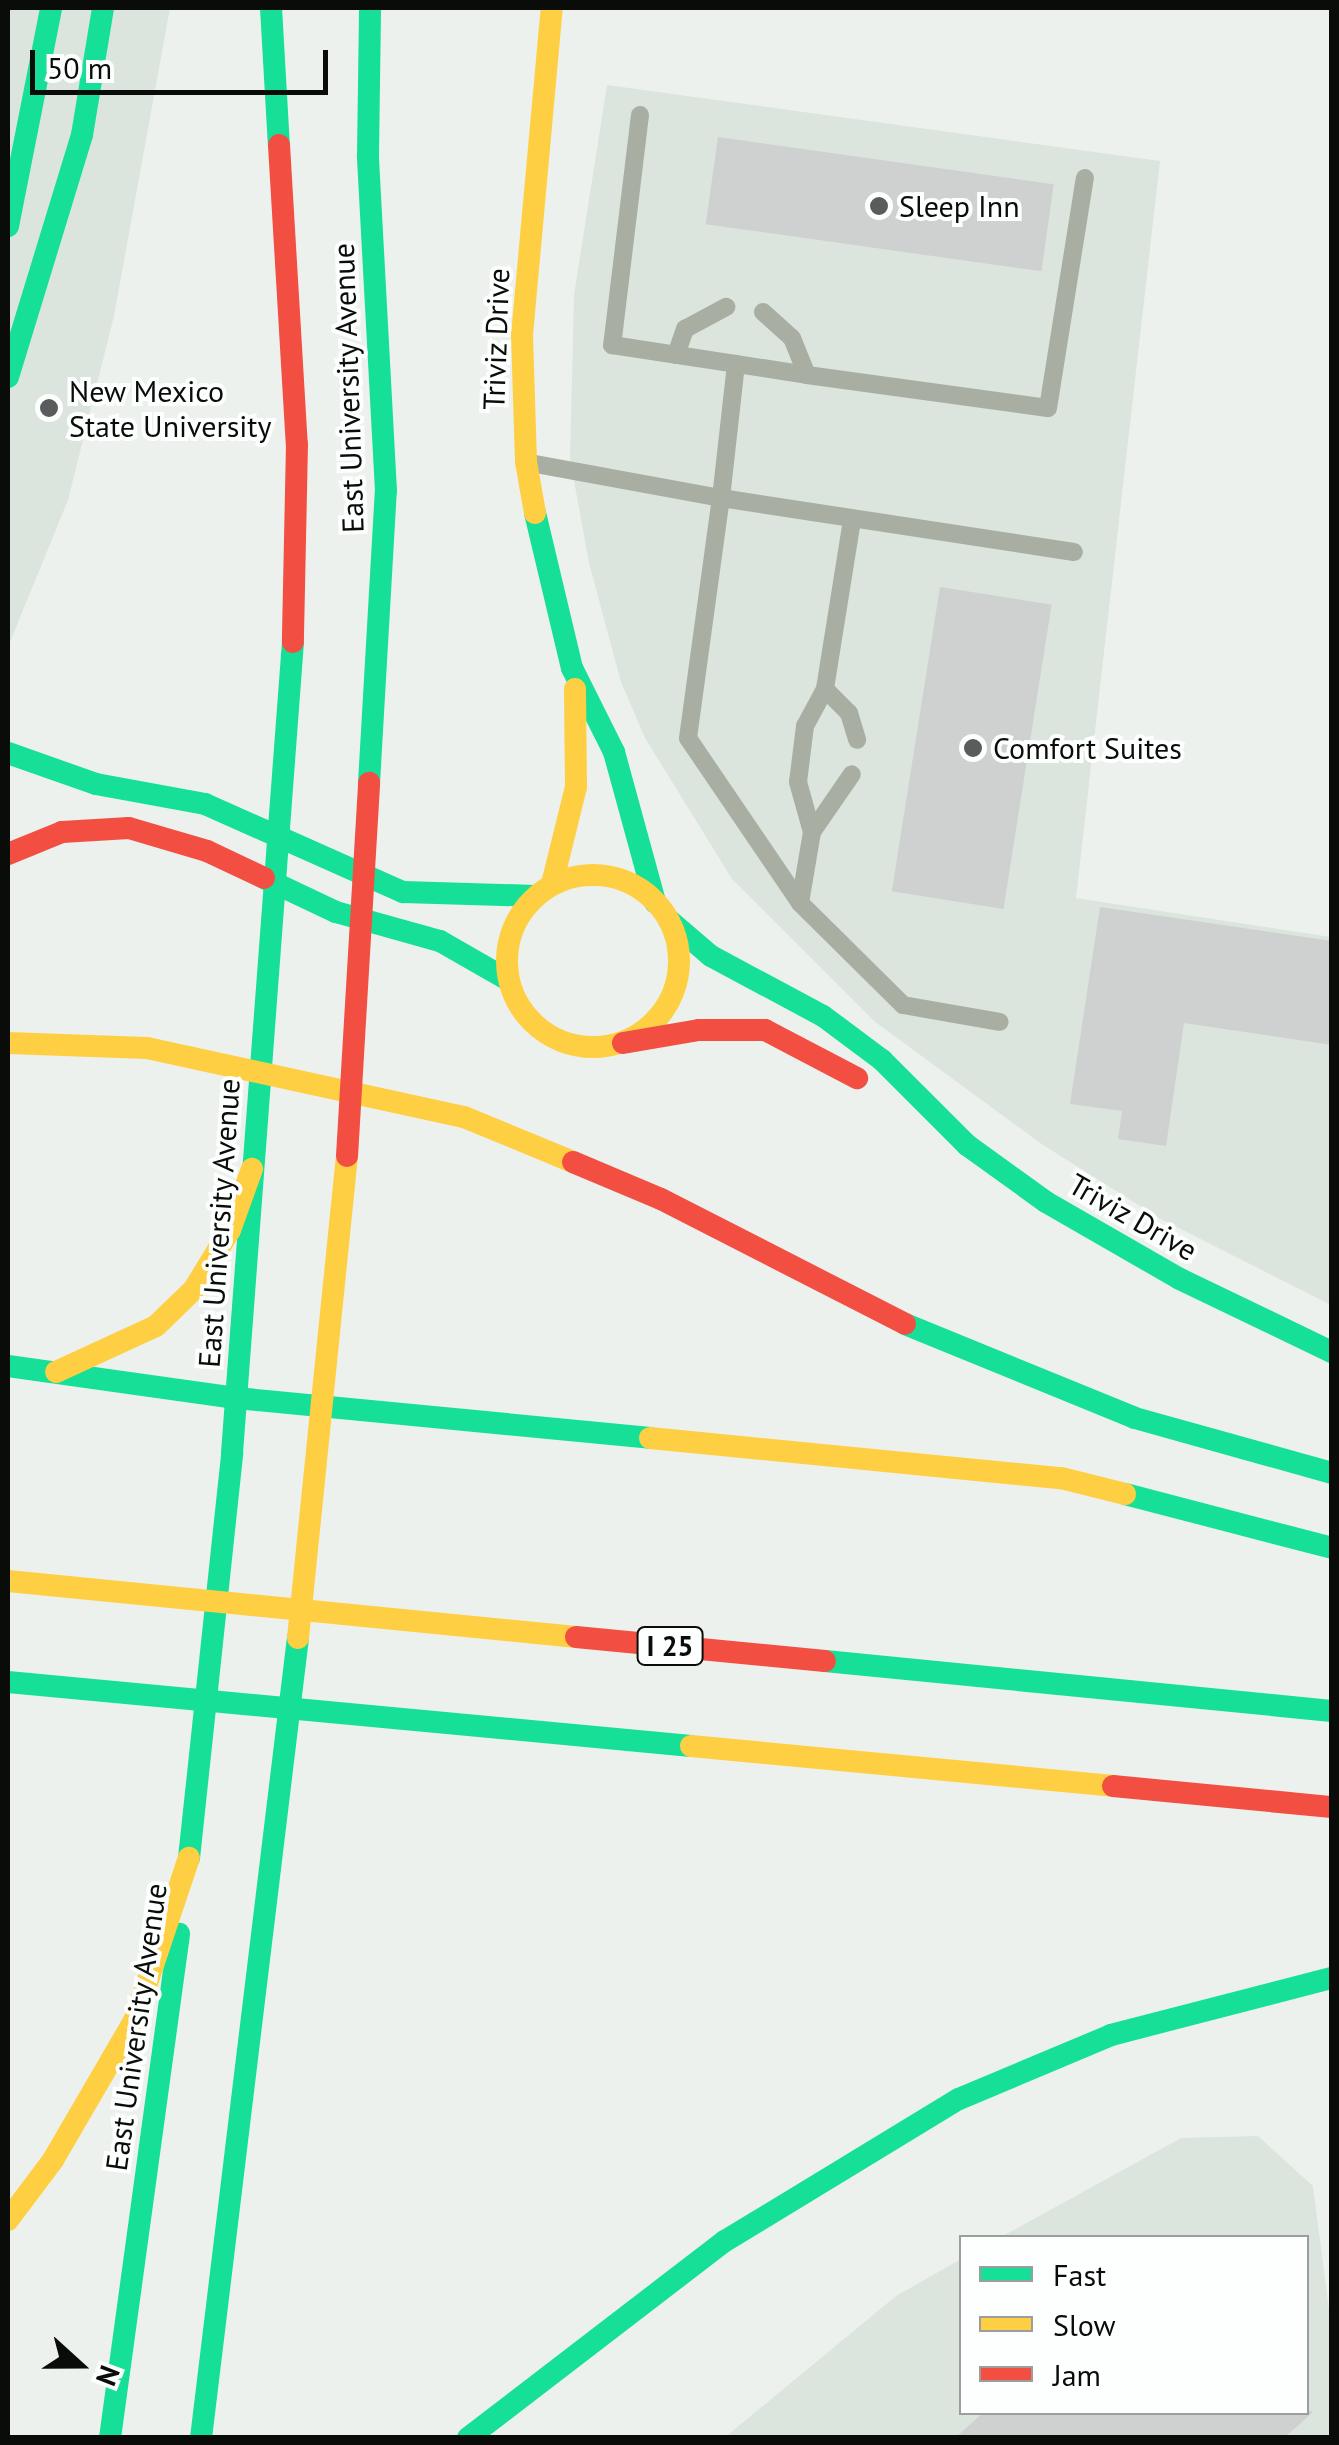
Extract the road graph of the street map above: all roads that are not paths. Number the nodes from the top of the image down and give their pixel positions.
1 (51, 8) edge
2 (103, 8) edge
3 (271, 8) edge
4 (370, 8) edge
5 (552, 8) edge
6 (640, 115) dead end
7 (1085, 178) dead end
8 (8, 226) edge
9 (726, 308) dead end
10 (764, 312) dead end
11 (676, 355) junction
12 (736, 364) junction
13 (807, 376) junction
14 (8, 377) edge
15 (526, 462) junction
16 (721, 498) junction
17 (852, 520) junction
18 (1074, 552) dead end
19 (572, 668) junction
20 (825, 689) junction
21 (857, 740) dead end
22 (8, 754) edge
23 (852, 774) dead end
24 (812, 832) junction
25 (8, 854) edge
26 (543, 890) junction
27 (800, 903) junction
28 (662, 911) junction
29 (508, 980) junction
30 (1000, 1022) dead end
31 (8, 1043) edge
32 (612, 1045) junction
33 (923, 1105) junction
34 (252, 1169) junction
35 (1332, 1352) edge
36 (8, 1366) edge
37 (55, 1372) junction
38 (236, 1398) junction
39 (326, 1406) junction
40 (1332, 1473) edge
41 (1332, 1548) edge
42 (8, 1581) edge
43 (8, 1682) edge
44 (1332, 1710) edge
45 (1332, 1807) edge
46 (189, 1858) junction
47 (1332, 1978) edge
48 (8, 2220) edge
49 (110, 2438) edge
50 (201, 2438) edge
51 (468, 2438) edge

1 - 8 main road
2 - 14 main road
3 - 34 main road, East University Avenue
4 - 39 main road, East University Avenue
5 - 15 main road, Triviz Drive
6 - 11 lane
7 - 13 lane
9 - 11 lane
10 - 13 lane
11 - 12 lane
12 - 13 lane
12 - 16 lane
15 - 16 lane
15 - 19 main road, Triviz Drive
16 - 17 lane
16 - 27 lane
17 - 18 lane
17 - 20 lane
19 - 26 main road, Triviz Drive
19 - 28 main road, Triviz Drive
20 - 21 lane
20 - 24 lane
22 - 26 main road
23 - 24 lane
24 - 27 lane
25 - 29 main road
26 - 28 main road
26 - 29 main road
27 - 30 lane
28 - 32 main road
28 - 33 main road, Triviz Drive
29 - 32 main road
31 - 40 main road
32 - 33 main road, Triviz Drive
33 - 35 main road, Triviz Drive
34 - 37 main road
34 - 38 main road, East University Avenue
36 - 37 main road
37 - 38 main road
38 - 39 main road
38 - 46 main road, East University Avenue
39 - 41 main road
39 - 50 main road, East University Avenue
42 - 44 main road, I 25
43 - 45 main road
46 - 48 main road
46 - 49 main road, East University Avenue
47 - 51 main road

